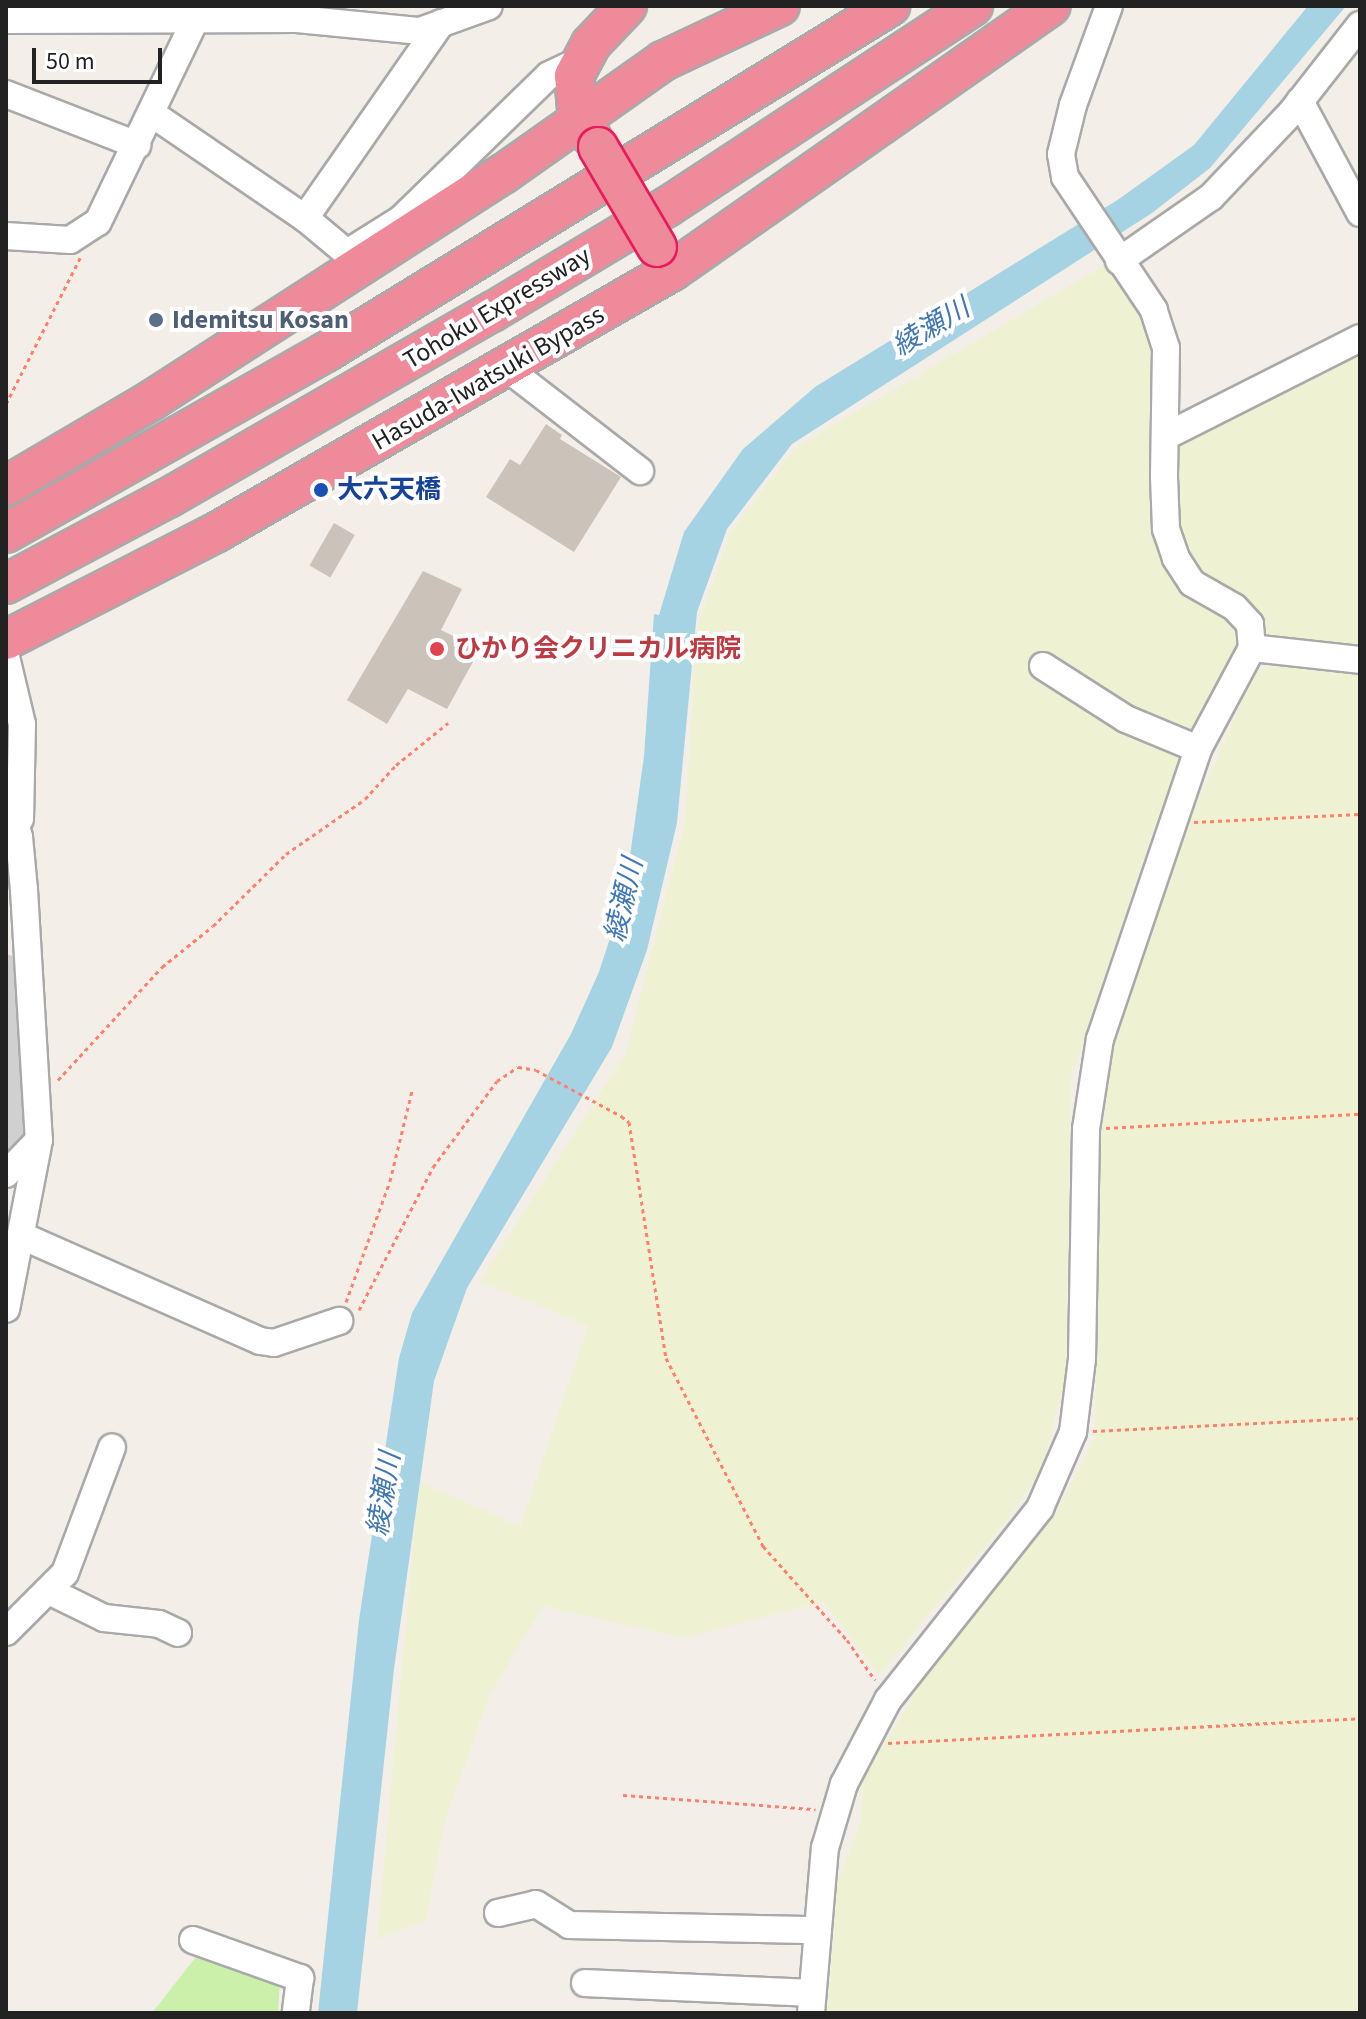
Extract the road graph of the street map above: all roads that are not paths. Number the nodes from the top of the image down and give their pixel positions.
1 (489, 6) edge
2 (627, 6) edge
3 (780, 6) edge
4 (890, 6) edge
5 (973, 6) edge
6 (1051, 6) edge
7 (1109, 6) edge
8 (197, 14) edge
9 (6, 20) edge
10 (441, 23) junction
11 (1360, 25) edge
12 (579, 61) junction
13 (6, 94) edge
14 (1300, 101) junction
15 (151, 113) junction
16 (590, 133) junction
17 (137, 145) junction
18 (1360, 213) edge
19 (305, 218) junction
20 (6, 236) edge
21 (1115, 255) junction
22 (665, 259) junction
23 (1360, 338) edge
24 (508, 369) junction
25 (1166, 436) junction
26 (640, 471) dead end
27 (6, 486) edge
28 (6, 533) edge
29 (6, 584) edge
30 (6, 640) edge
31 (1252, 648) junction
32 (6, 657) edge
33 (1360, 660) edge
34 (1043, 666) dead end
35 (1198, 749) junction
36 (6, 793) edge
37 (19, 837) junction
38 (16, 949) edge
39 (39, 1140) junction
40 (6, 1174) edge
41 (22, 1236) junction
42 (6, 1309) edge
43 (339, 1321) road end
44 (112, 1447) dead end
45 (49, 1591) junction
46 (6, 1632) edge
47 (178, 1633) dead end
48 (498, 1913) dead end
49 (818, 1930) junction
50 (193, 1940) dead end
51 (585, 1983) dead end
52 (812, 2003) edge
53 (296, 2013) edge

1 - 10 street
2 - 12 highway
3 - 16 highway
4 - 28 highway, Tohoku Expressway
5 - 29 highway, Tohoku Expressway
6 - 22 highway, Hasuda-Iwatsuki Bypass
7 - 21 street
8 - 9 street
8 - 10 street
8 - 15 street
10 - 19 street
11 - 14 street
12 - 16 highway
12 - 19 street
13 - 17 street
14 - 18 street
14 - 21 street
15 - 17 street
15 - 19 street
16 - 22 highway, bridge
16 - 27 highway
17 - 20 street
21 - 25 street
22 - 24 highway, Hasuda-Iwatsuki Bypass
23 - 25 street
24 - 26 street
24 - 30 highway, Hasuda-Iwatsuki Bypass
25 - 31 street
31 - 33 street
31 - 35 street
32 - 37 street
34 - 35 street
35 - 49 street
36 - 37 street
37 - 38 street
38 - 39 street
39 - 40 street
39 - 41 street
41 - 42 street
41 - 43 street
44 - 45 street
45 - 46 street
45 - 47 street
48 - 49 street
49 - 52 street
50 - 53 street
51 - 52 street

